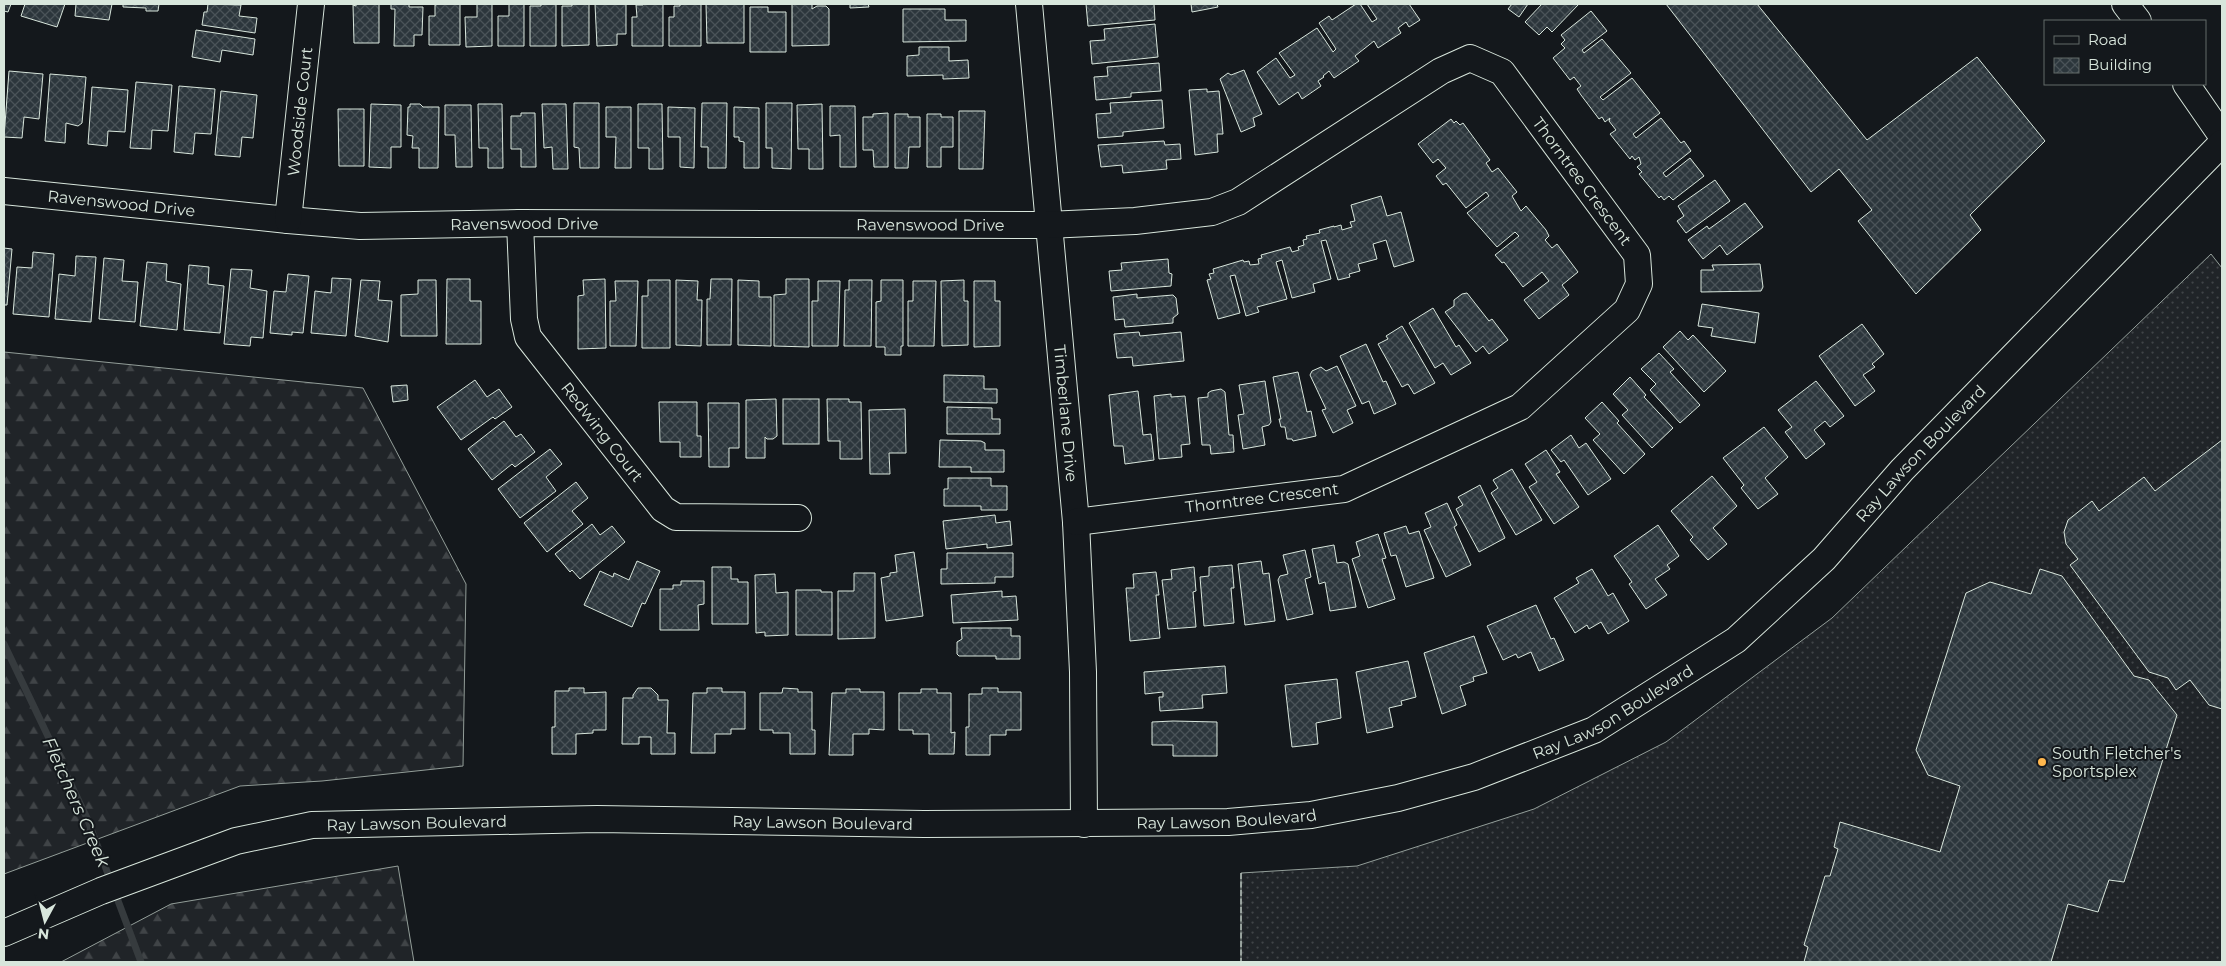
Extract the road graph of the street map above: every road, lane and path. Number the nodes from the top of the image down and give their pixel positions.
1 (310, 4) edge
2 (1029, 4) edge
3 (2125, 4) edge
4 (2137, 20) edge
5 (2187, 85) edge
6 (2222, 136) edge
7 (2222, 143) edge
8 (4, 191) edge
9 (288, 220) junction
10 (520, 223) junction
11 (1047, 225) junction
12 (798, 518) dead end
13 (1076, 522) junction
14 (1084, 824) junction
15 (4, 933) edge

1 - 9 street, Woodside Court
2 - 11 street, Timberlane Drive
3 - 4 street
5 - 6 street
7 - 14 street, Ray Lawson Boulevard
8 - 9 street, Ravenswood Drive
9 - 10 street, Ravenswood Drive
10 - 11 street, Ravenswood Drive
10 - 12 street, Redwing Court
11 - 13 street, Timberlane Drive
11 - 13 street, Thorntree Crescent
13 - 14 street, Timberlane Drive
14 - 15 street, Ray Lawson Boulevard

